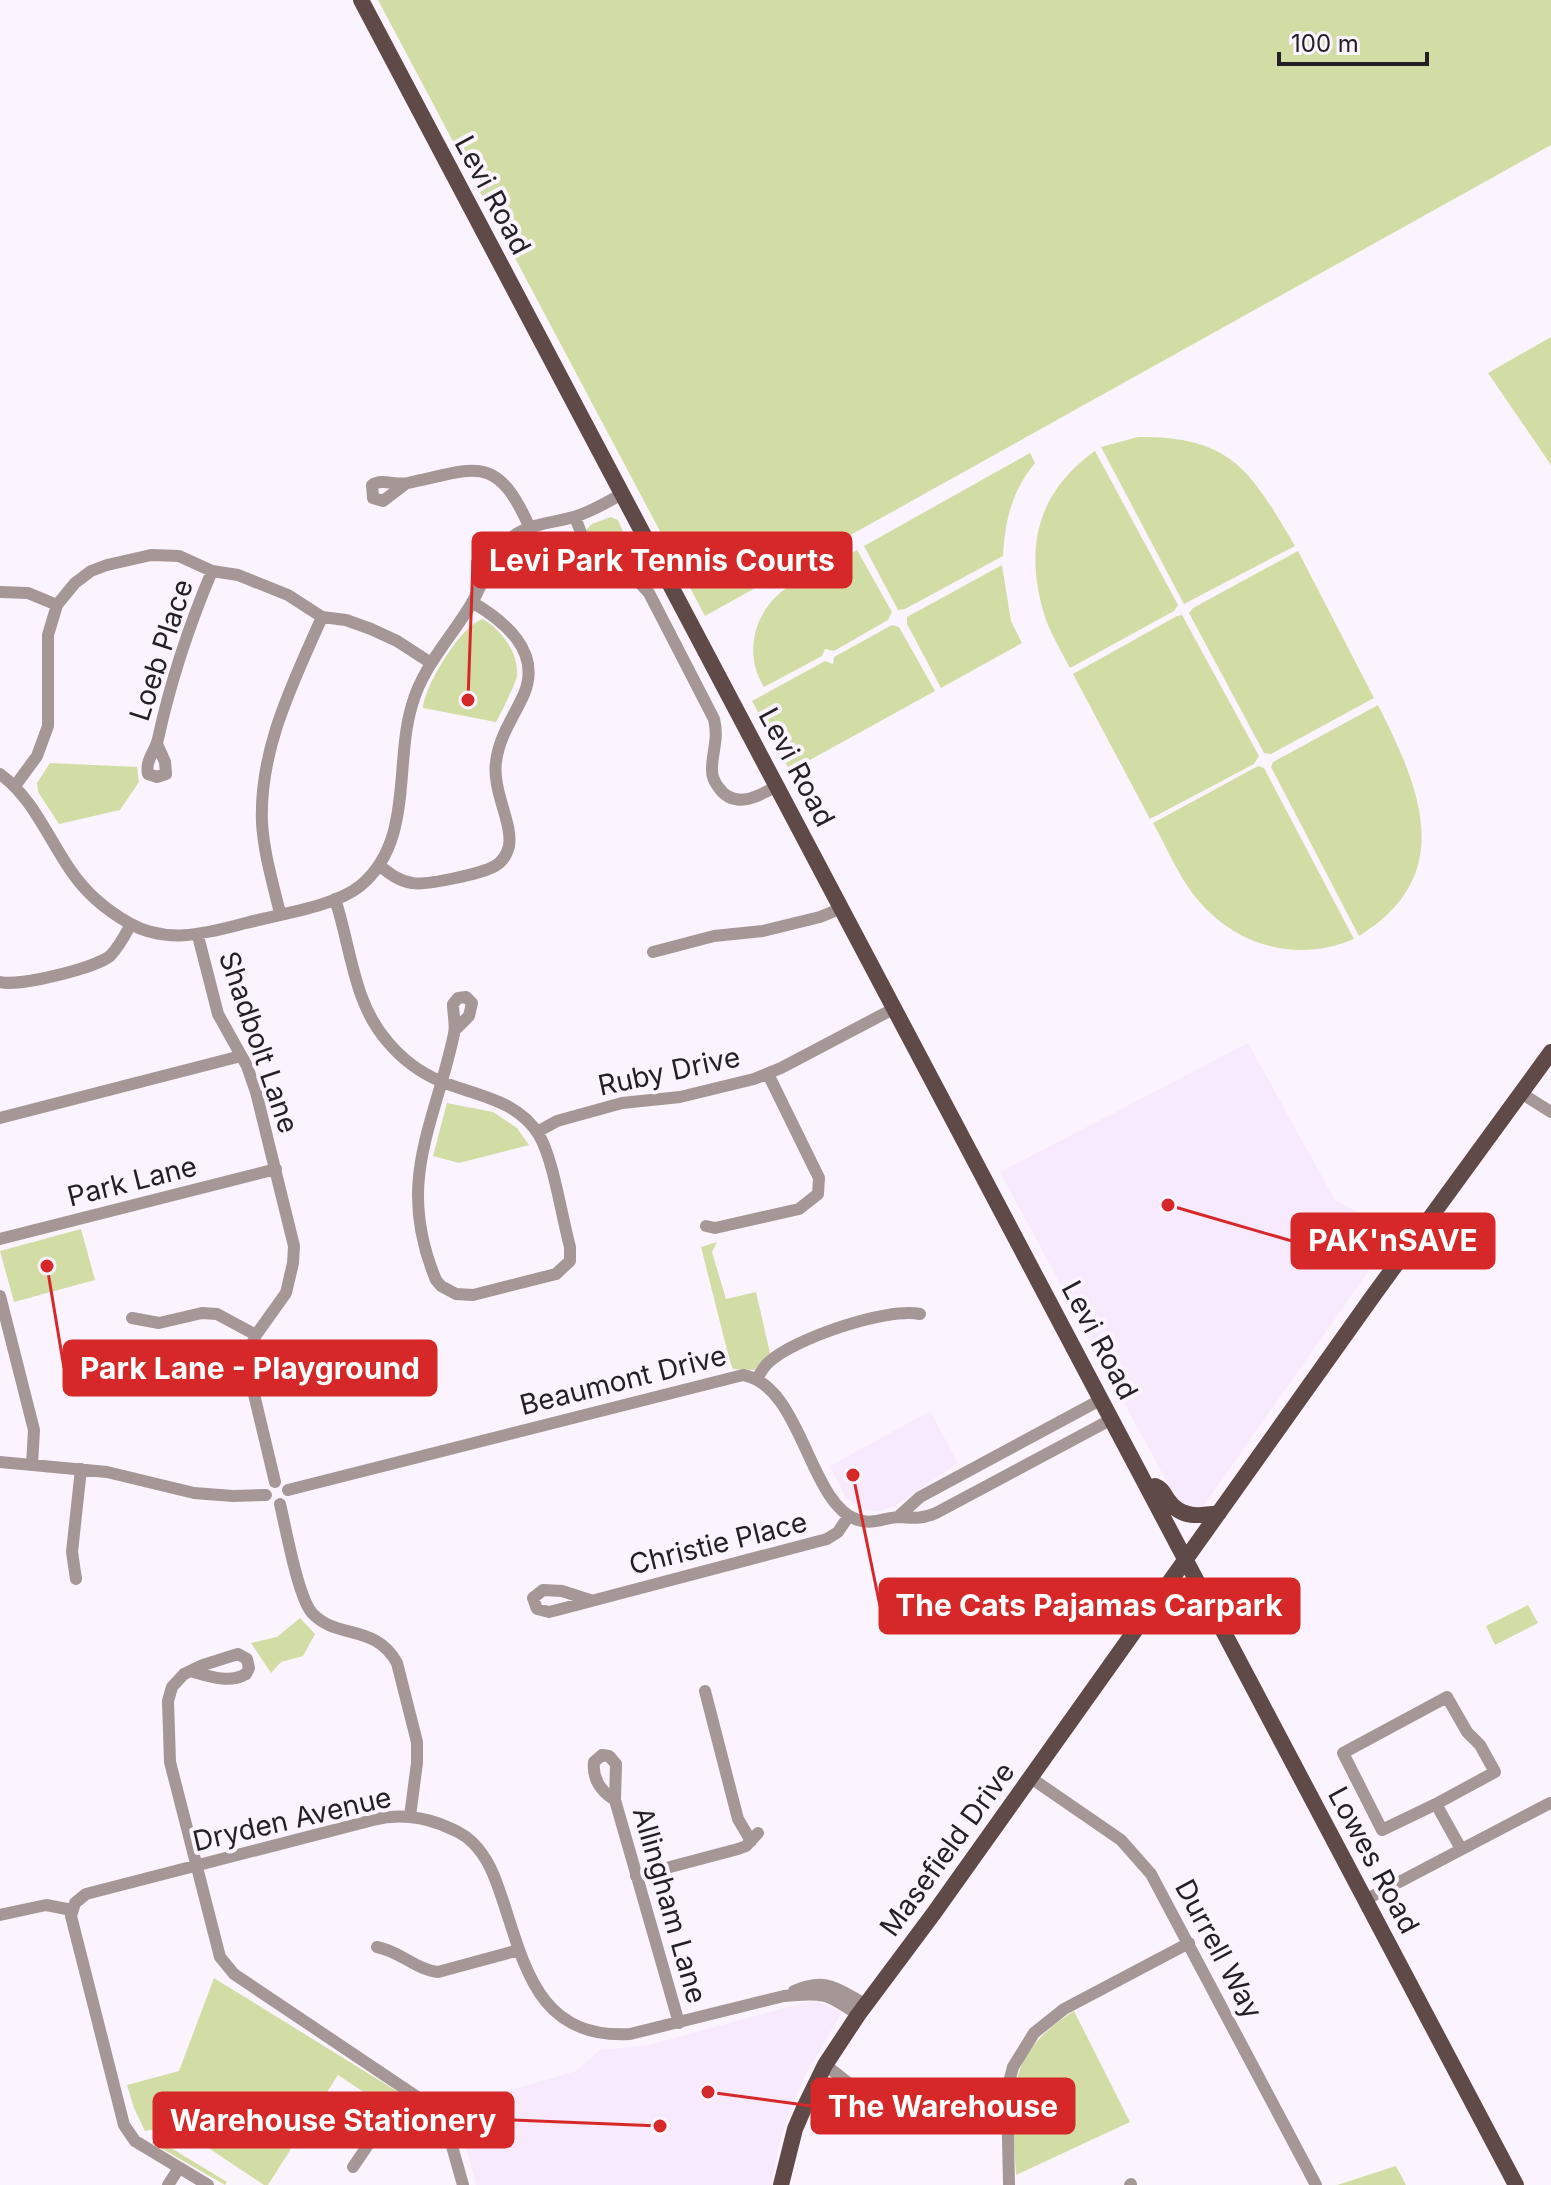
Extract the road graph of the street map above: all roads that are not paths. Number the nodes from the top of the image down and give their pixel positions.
1 (361, 0) edge
2 (404, 485) dead end
3 (620, 495) junction
4 (575, 517) junction
5 (529, 526) junction
6 (212, 571) junction
7 (0, 592) edge
8 (472, 602) junction
9 (57, 605) junction
10 (322, 617) junction
11 (431, 663) junction
12 (157, 744) dead end
13 (0, 774) edge
14 (15, 786) junction
15 (777, 786) junction
16 (380, 866) junction
17 (335, 899) junction
18 (842, 908) junction
19 (280, 913) junction
20 (131, 924) junction
21 (198, 936) junction
22 (653, 952) dead end
23 (0, 982) edge
24 (895, 1008) junction
25 (455, 1030) dead end
26 (1551, 1052) edge
27 (241, 1056) junction
28 (768, 1074) junction
29 (440, 1081) junction
30 (1521, 1093) junction
31 (1551, 1112) edge
32 (0, 1118) edge
33 (537, 1132) junction
34 (276, 1169) junction
35 (706, 1226) dead end
36 (0, 1239) edge
37 (0, 1296) edge
38 (920, 1314) dead end
39 (132, 1318) dead end
40 (256, 1335) junction
41 (757, 1379) junction
42 (1102, 1399) junction
43 (1112, 1419) junction
44 (993, 1459) junction
45 (0, 1462) edge
46 (32, 1464) junction
47 (81, 1469) junction
48 (1002, 1477) junction
49 (275, 1482) junction
50 (1146, 1482) junction
51 (288, 1490) junction
52 (266, 1495) junction
53 (280, 1504) junction
54 (1219, 1513) junction
55 (848, 1517) junction
56 (898, 1517) junction
57 (1187, 1559) junction
58 (76, 1579) dead end
59 (590, 1600) dead end
60 (1157, 1601) junction
61 (1221, 1628) junction
62 (190, 1671) dead end
63 (705, 1691) dead end
64 (1031, 1778) junction
65 (615, 1800) dead end
66 (1550, 1803) edge
67 (1436, 1804) junction
68 (410, 1816) junction
69 (1461, 1849) junction
70 (196, 1865) junction
71 (636, 1876) junction
72 (1365, 1900) junction
73 (72, 1910) junction
74 (0, 1915) edge
75 (1189, 1943) junction
76 (377, 1947) dead end
77 (519, 1950) junction
78 (862, 2010) junction
79 (679, 2023) junction
80 (825, 2065) junction
81 (918, 2109) dead end
82 (446, 2125) junction
83 (353, 2167) dead end
84 (179, 2168) junction
85 (168, 2185) edge
86 (208, 2185) edge
87 (463, 2185) edge
88 (781, 2185) edge
89 (1009, 2185) edge
90 (1316, 2185) edge
91 (1516, 2185) edge

1 - 3 main road, Levi Road
2 - 5 street
3 - 4 street
3 - 15 main road, Levi Road
4 - 5 street
4 - 15 street
5 - 8 street
6 - 9 street
6 - 10 street
6 - 12 street, Loeb Place
7 - 9 street
8 - 11 street
8 - 16 street
9 - 14 street
10 - 11 street
10 - 19 street
11 - 16 street
13 - 14 street
14 - 20 street
15 - 18 main road, Levi Road
16 - 17 street
17 - 19 street
17 - 29 street
18 - 22 street
18 - 24 main road, Levi Road
19 - 21 street
20 - 21 street
20 - 23 street
21 - 27 street, Shadbolt Lane
24 - 28 street, Ruby Drive
24 - 42 main road, Levi Road
25 - 29 street
26 - 30 main road, Masefield Drive
27 - 32 street
27 - 34 street, Shadbolt Lane
28 - 33 street, Ruby Drive
28 - 35 street
29 - 33 street
29 - 33 street
30 - 31 street
30 - 54 main road, Masefield Drive
34 - 36 street, Park Lane
34 - 40 street, Shadbolt Lane
37 - 46 street
38 - 41 street
39 - 40 street
40 - 49 street, Shadbolt Lane
41 - 51 street, Beaumont Drive
41 - 55 street, Beaumont Drive
42 - 43 main road, Levi Road
42 - 44 street
43 - 48 street
43 - 50 main road, Levi Road
44 - 48 street
44 - 56 street
45 - 46 street
46 - 47 street
47 - 52 street
47 - 58 street
48 - 56 street
49 - 51 street
49 - 52 street
50 - 54 main road
50 - 57 main road, Levi Road
51 - 53 street
52 - 53 street
53 - 68 street
54 - 57 main road, Masefield Drive
55 - 56 street
55 - 59 street, Christie Place
57 - 60 main road, Masefield Drive
57 - 61 main road, Lowes Road
60 - 61 main road
60 - 64 main road, Masefield Drive
61 - 72 main road, Lowes Road
62 - 70 street
63 - 71 street
64 - 75 street, Durrell Way
64 - 78 main road, Masefield Drive
65 - 71 street, Allingham Lane
66 - 69 street
67 - 67 street
67 - 69 street
68 - 70 street, Dryden Avenue
68 - 77 street, Dryden Avenue
69 - 72 street
70 - 73 street, Dryden Avenue
70 - 82 street
71 - 79 street, Allingham Lane
72 - 91 main road, Lowes Road
73 - 74 street
73 - 84 street
75 - 89 street
75 - 90 street, Durrell Way
76 - 77 street
77 - 79 street, Dryden Avenue
78 - 79 street, Dryden Avenue
78 - 80 main road, Masefield Drive
80 - 81 street
80 - 88 main road, Masefield Drive
82 - 83 street
82 - 87 street
84 - 85 street
84 - 86 street

